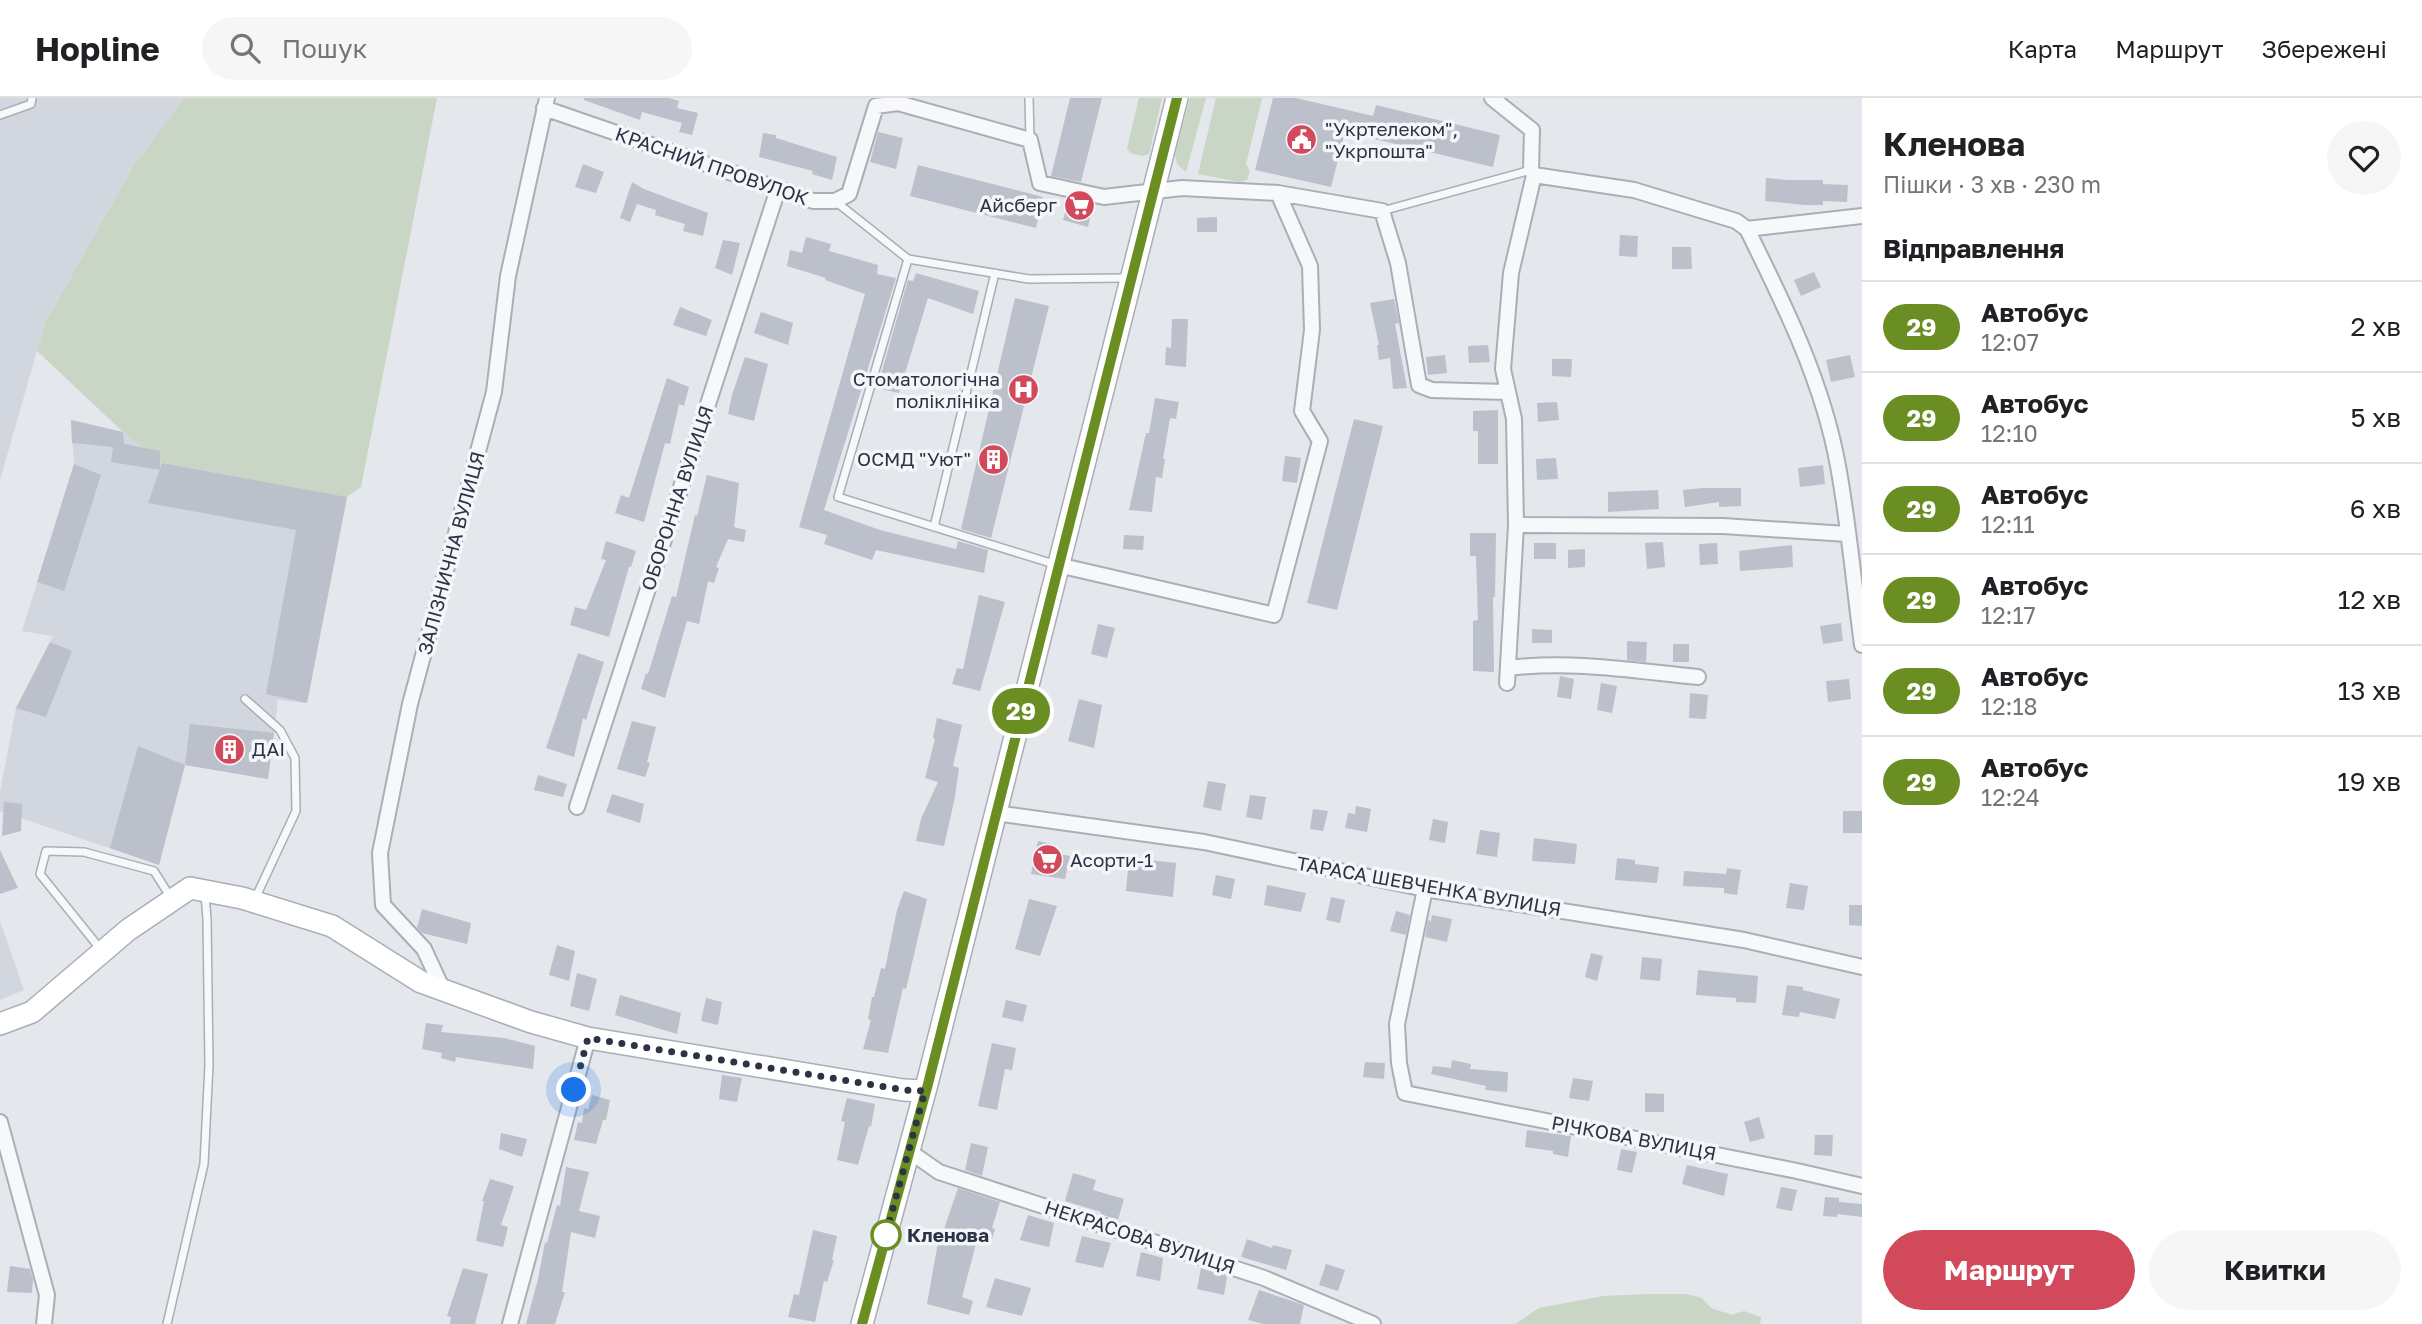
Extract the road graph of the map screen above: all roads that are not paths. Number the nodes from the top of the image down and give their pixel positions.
1 (32, 98) edge
2 (1029, 98) edge
3 (1177, 98) edge
4 (1492, 98) edge
5 (545, 103) edge
6 (0, 115) edge
7 (1030, 140) junction
8 (1532, 173) junction
9 (778, 189) junction
10 (1154, 191) junction
11 (1278, 193) junction
12 (835, 201) junction
13 (1382, 211) junction
14 (1862, 216) edge
15 (1746, 229) junction
16 (908, 259) junction
17 (995, 273) junction
18 (1132, 278) junction
19 (1507, 392) junction
20 (1516, 525) junction
21 (934, 527) junction
22 (1847, 534) junction
23 (1058, 565) junction
24 (1862, 645) edge
25 (1698, 677) dead end
26 (245, 699) dead end
27 (577, 807) dead end
28 (995, 813) junction
29 (1425, 889) junction
30 (189, 893) junction
31 (254, 901) junction
32 (103, 951) junction
33 (1862, 967) edge
34 (443, 990) junction
35 (0, 1024) edge
36 (588, 1038) junction
37 (925, 1091) junction
38 (0, 1122) edge
39 (909, 1151) junction
40 (1862, 1186) edge
41 (44, 1324) edge
42 (167, 1324) edge
43 (510, 1324) edge
44 (862, 1324) edge
45 (1373, 1324) edge

1 - 6 lane
2 - 7 lane
3 - 10 street
4 - 8 street
5 - 9 street, КРАСНИЙ ПРОВУЛОК
5 - 34 street, ЗАЛІЗНИЧНА ВУЛИЦЯ
7 - 10 street
7 - 12 street, КРАСНИЙ ПРОВУЛОК
8 - 13 lane
8 - 15 street
8 - 19 street
9 - 12 street, КРАСНИЙ ПРОВУЛОК
9 - 27 street, ОБОРОННА ВУЛИЦЯ
10 - 11 street
10 - 18 street
11 - 13 street
11 - 23 street
12 - 16 lane
13 - 19 street
14 - 15 street
15 - 22 street
16 - 17 lane
16 - 21 lane
17 - 18 lane
17 - 21 lane
18 - 23 street
19 - 20 street
20 - 22 street
20 - 25 street
21 - 23 lane
22 - 24 street
23 - 28 street
26 - 31 lane
28 - 29 street, ТАРАСА ШЕВЧЕНКА ВУЛИЦЯ
28 - 37 street
29 - 33 street, ТАРАСА ШЕВЧЕНКА ВУЛИЦЯ
29 - 40 street, РІЧКОВА ВУЛИЦЯ
30 - 31 street
30 - 32 street
30 - 32 lane
30 - 42 lane
31 - 34 street
32 - 35 street
34 - 36 street
36 - 37 street
36 - 43 street
37 - 39 street
38 - 41 street
39 - 44 street
39 - 45 street, НЕКРАСОВА ВУЛИЦЯ

